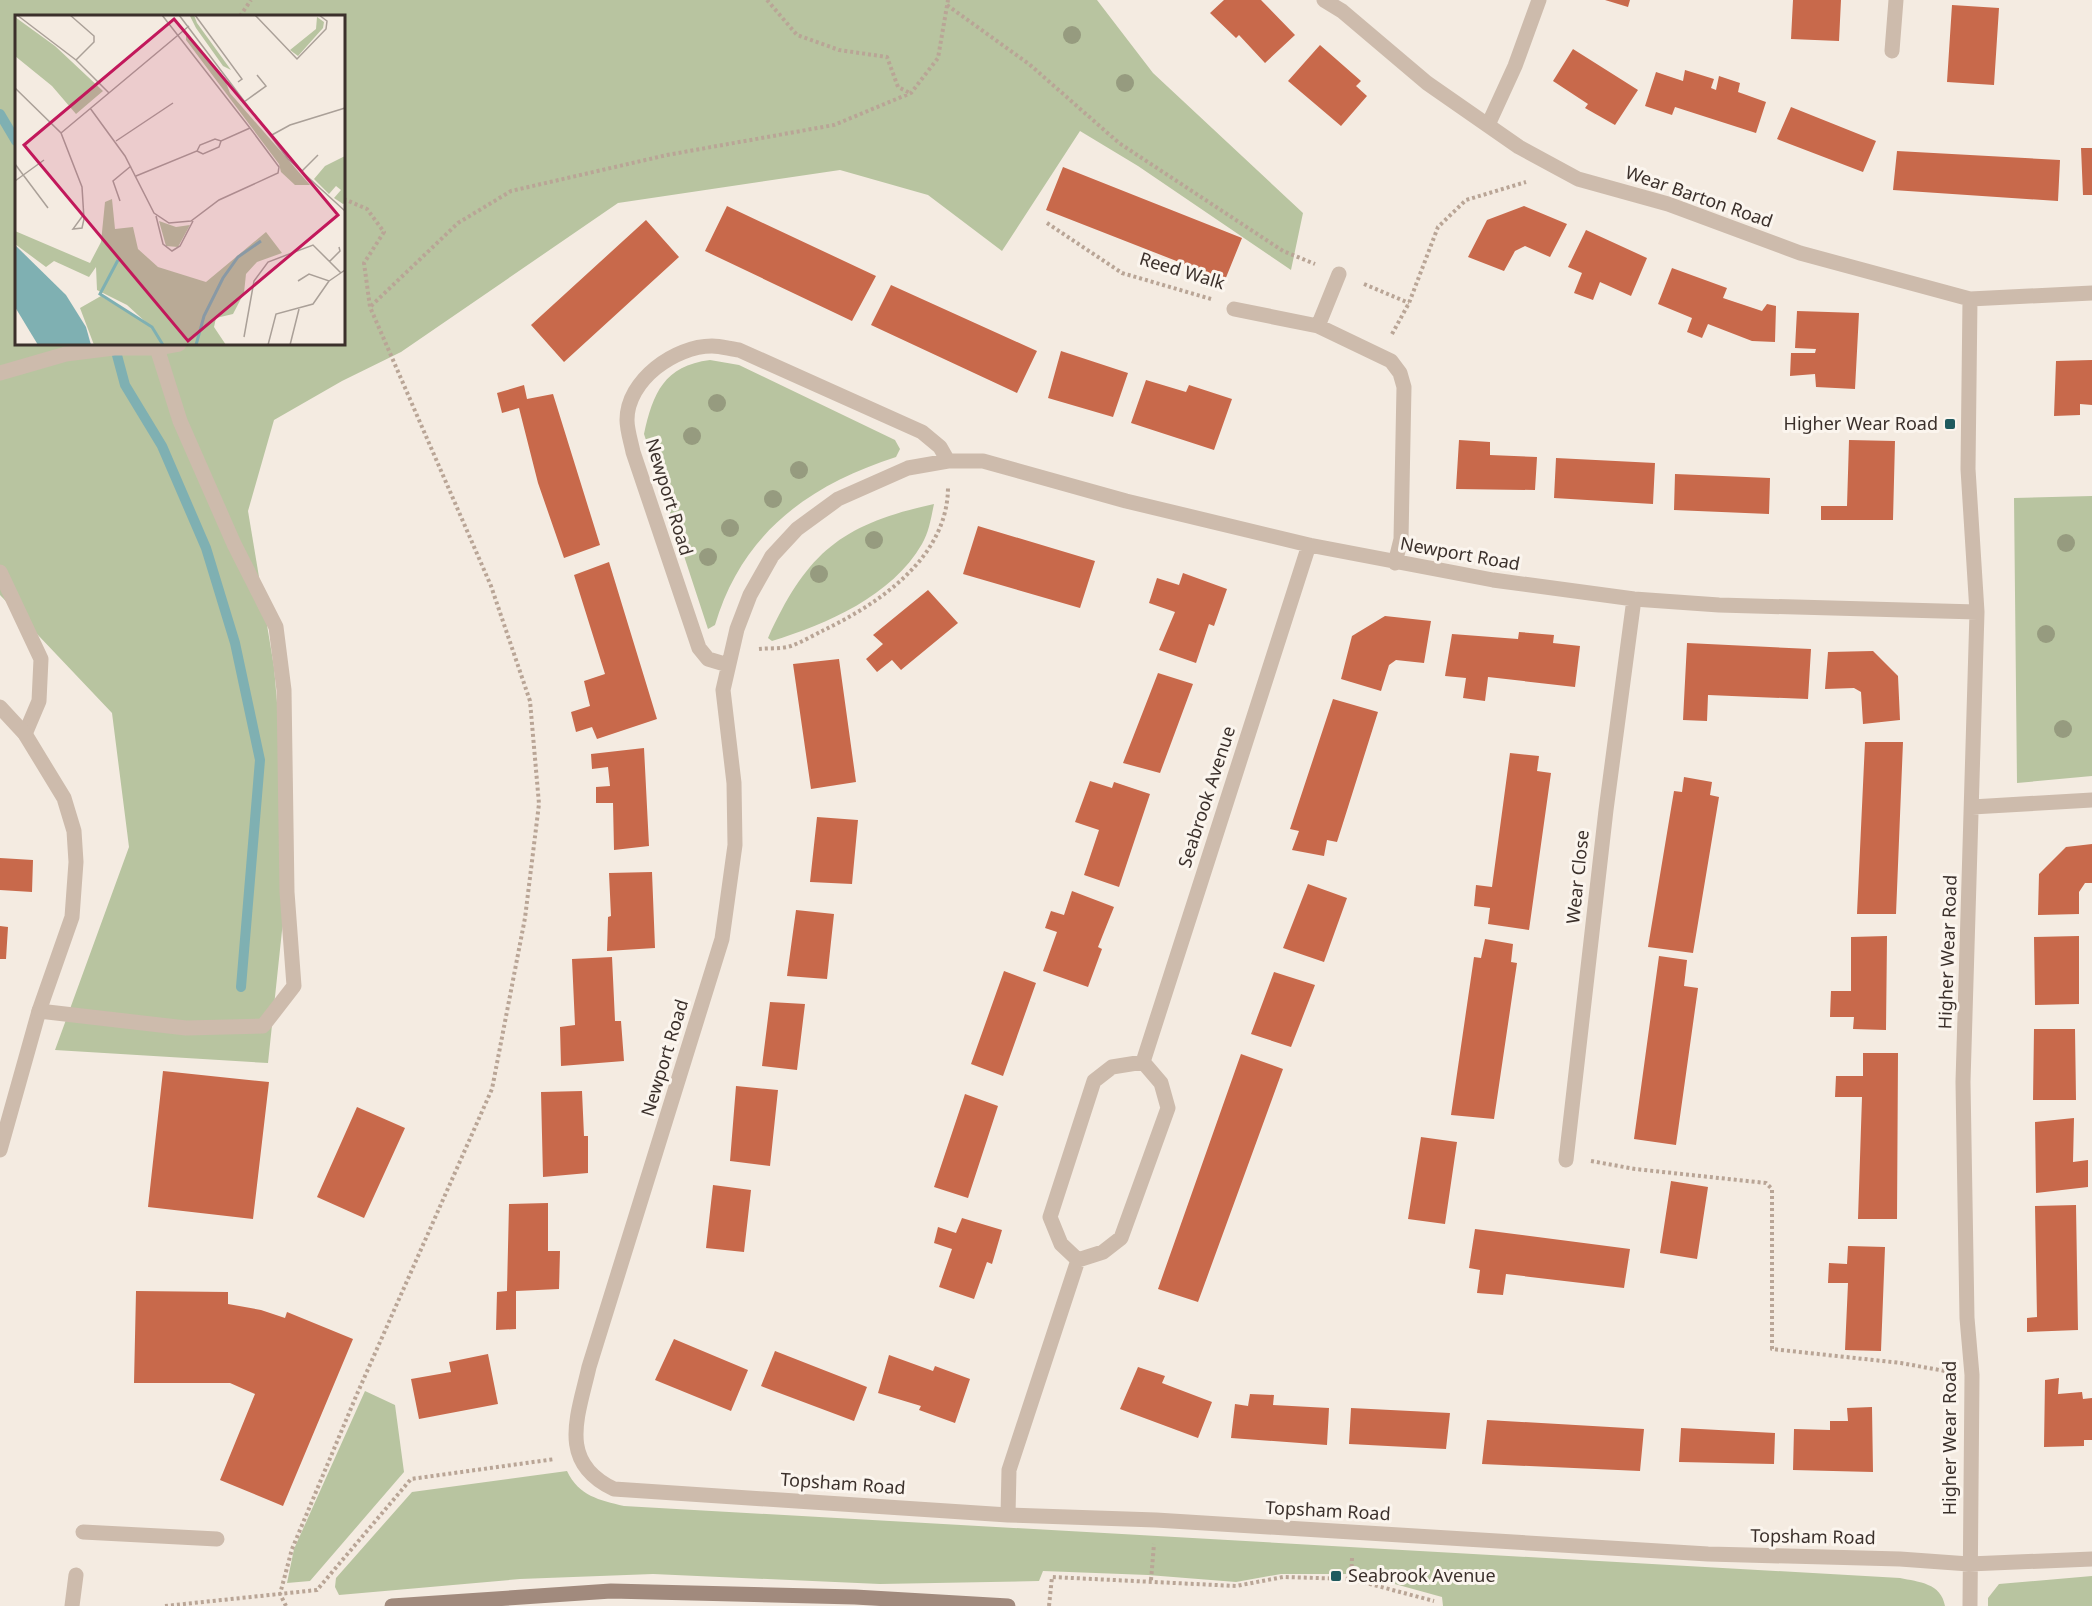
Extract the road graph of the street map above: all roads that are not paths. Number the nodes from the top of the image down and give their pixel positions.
1 (1324, 0) edge
2 (1539, 0) edge
3 (1896, 0) edge
4 (1342, 6) edge
5 (1892, 51) dead end
6 (1488, 125) junction
7 (1338, 274) road end
8 (2092, 293) edge
9 (1970, 299) junction
10 (1234, 309) road end
11 (1318, 326) junction
12 (174, 345) edge
13 (157, 348) junction
14 (0, 373) edge
15 (948, 461) junction
16 (1309, 545) junction
17 (1395, 563) junction
18 (0, 572) edge
19 (1634, 599) junction
20 (1977, 612) junction
21 (729, 658) junction
22 (0, 707) edge
23 (25, 734) junction
24 (2092, 800) edge
25 (1972, 807) junction
26 (39, 1011) junction
27 (1143, 1062) junction
28 (0, 1150) edge
29 (1566, 1160) road end
30 (1078, 1260) junction
31 (578, 1455) joint
32 (1008, 1515) junction
33 (83, 1532) dead end
34 (217, 1539) dead end
35 (2092, 1559) edge
36 (1969, 1564) junction
37 (76, 1575) dead end
38 (854, 1602) edge
39 (458, 1604) edge
40 (72, 1606) edge
41 (392, 1606) edge
42 (1008, 1606) edge
43 (1970, 1606) edge

1 - 4 street, Wear Barton Road
2 - 6 street
3 - 5 street
4 - 6 street, Wear Barton Road
6 - 9 street, Wear Barton Road
7 - 11 street
8 - 9 street, Wear Barton Road
9 - 20 street, Higher Wear Road
10 - 11 street, Reed Walk
11 - 17 street, Reed Walk
12 - 13 street
13 - 14 street
13 - 26 street
15 - 16 street, Newport Road
15 - 21 street, Newport Road
15 - 21 street, Newport Road
16 - 17 street, Newport Road
16 - 27 street, Seabrook Avenue
17 - 19 street, Newport Road
18 - 23 street
19 - 20 street, Newport Road
19 - 29 street, Wear Close
20 - 25 street, Higher Wear Road
21 - 31 street, Newport Road
22 - 23 street
23 - 26 street
24 - 25 street
25 - 36 street, Higher Wear Road
26 - 28 street
27 - 30 street
27 - 30 street
30 - 32 street
31 - 32 street, Topsham Road
32 - 36 street, Topsham Road
33 - 34 street
35 - 36 street, Topsham Road
36 - 43 street, Higher Wear Road
37 - 40 street
38 - 39 street
38 - 42 street
39 - 41 street

